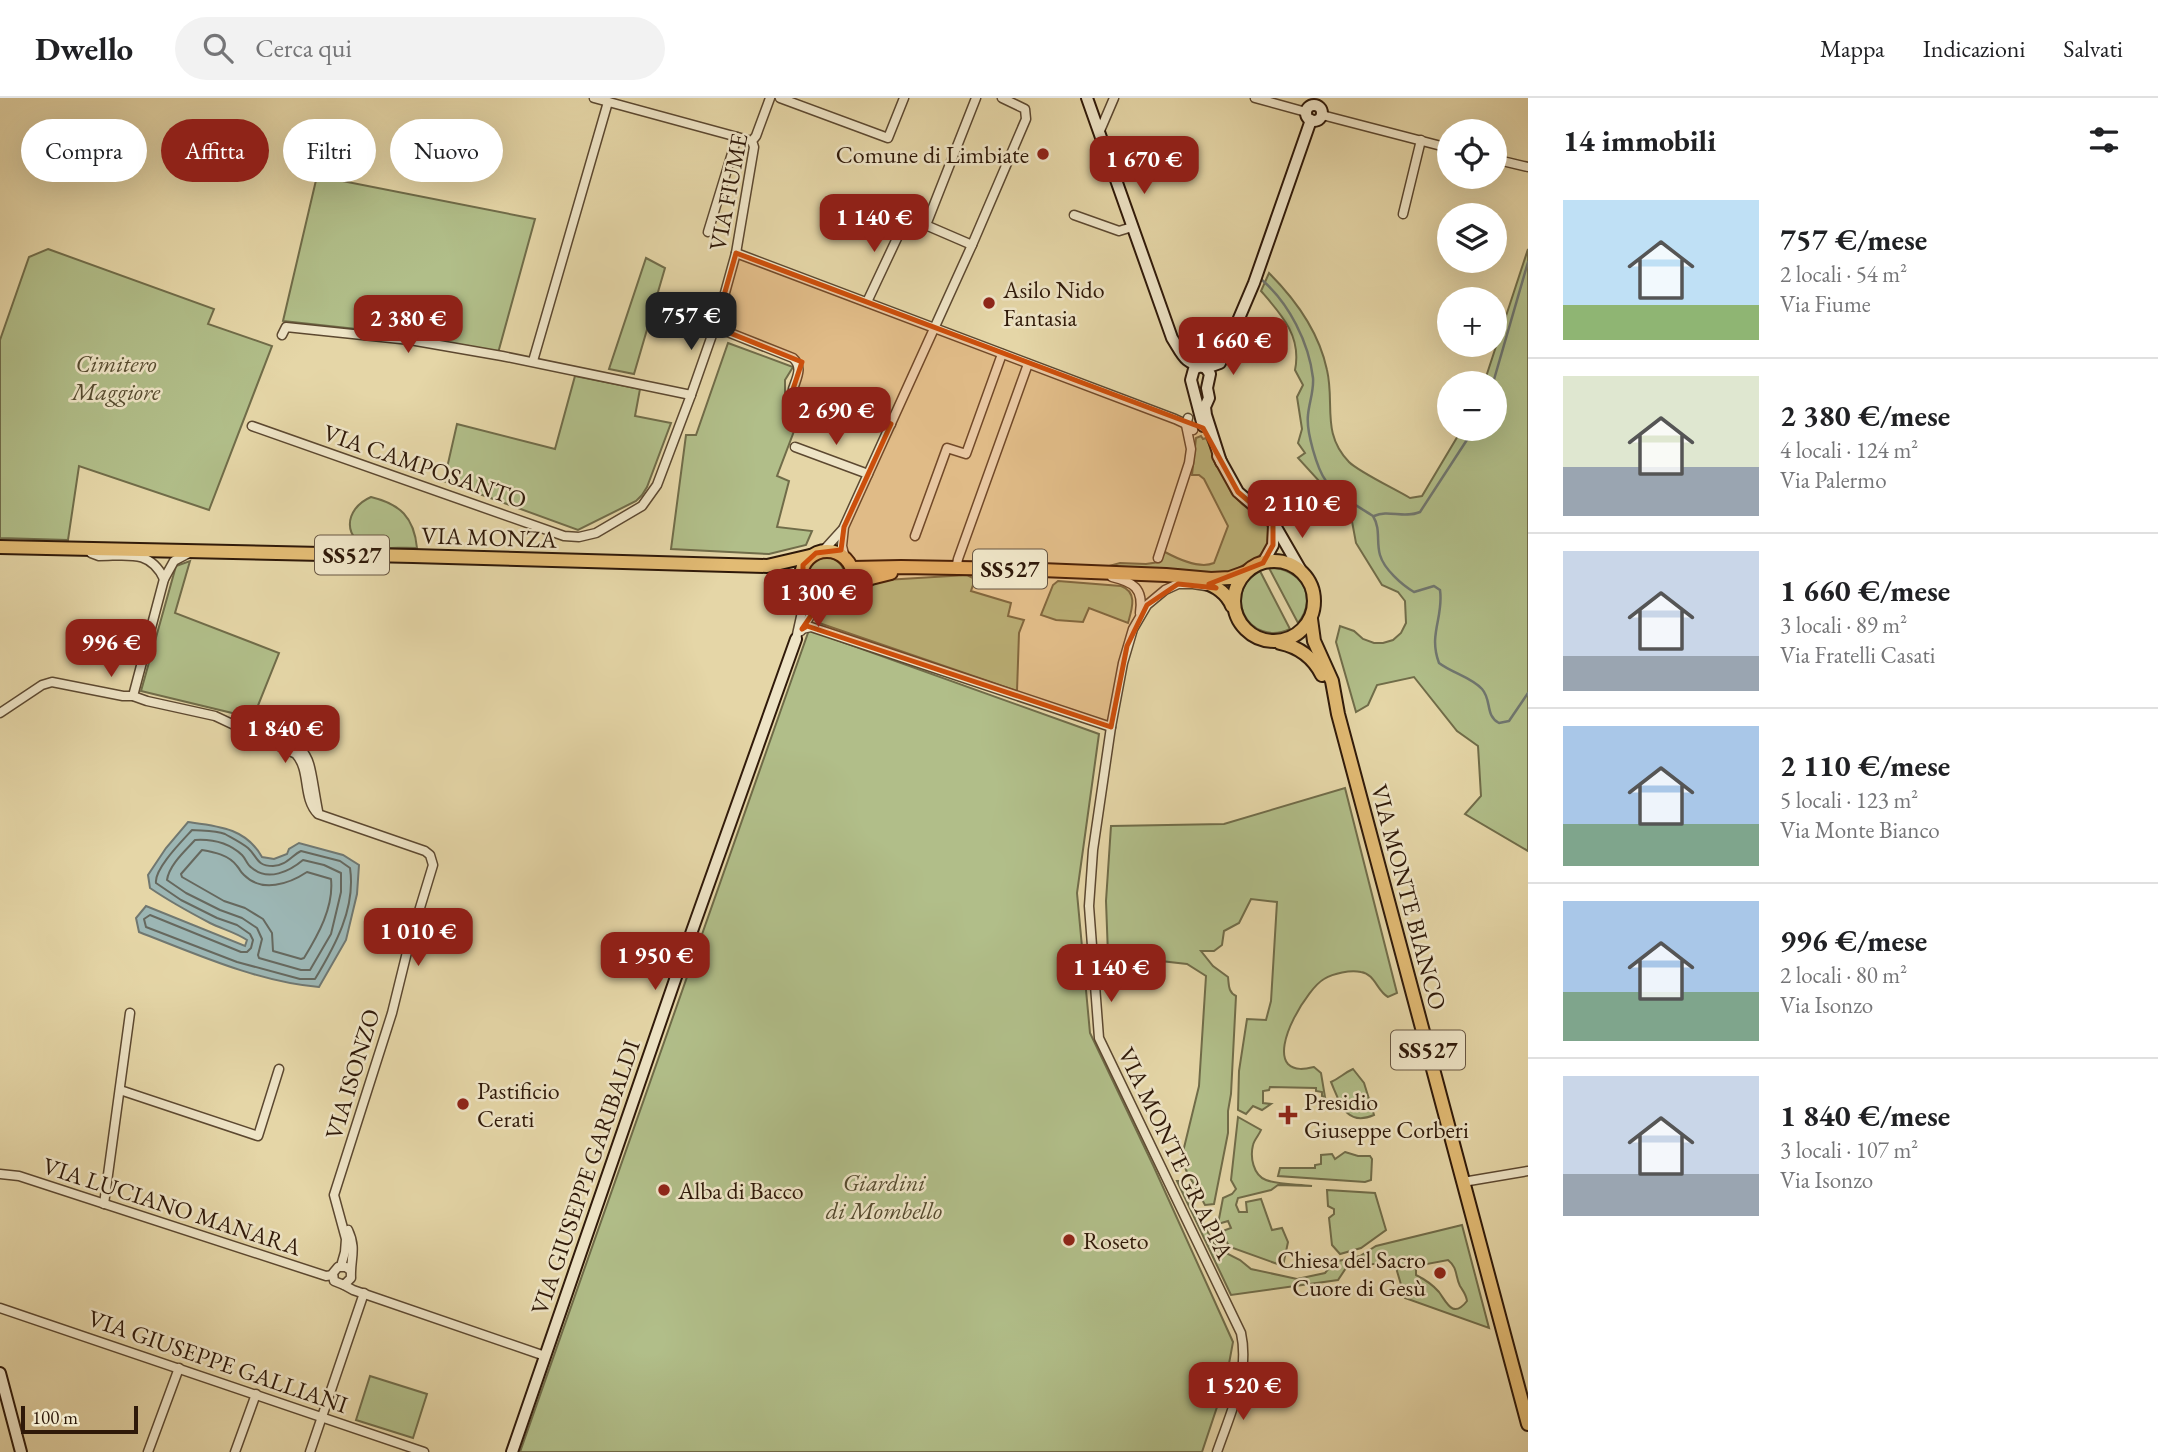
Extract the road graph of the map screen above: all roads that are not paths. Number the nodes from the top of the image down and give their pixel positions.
1 (594, 98) edge
2 (770, 98) edge
3 (780, 98) edge
4 (904, 98) edge
5 (976, 98) edge
6 (1002, 98) edge
7 (1087, 98) edge
8 (1114, 98) edge
9 (1255, 98) edge
10 (608, 102) junction
11 (627, 103) edge
12 (1315, 110) edge
13 (1099, 134) junction
14 (737, 137) junction
15 (1421, 140) junction
16 (752, 141) junction
17 (1437, 145) edge
18 (1507, 162) edge
19 (1110, 164) junction
20 (1528, 167) edge
21 (1403, 214) dead end
22 (1074, 215) dead end
23 (926, 225) junction
24 (1132, 227) junction
25 (708, 232) dead end
26 (972, 245) junction
27 (1140, 246) junction
28 (736, 253) junction
29 (867, 302) junction
30 (715, 327) junction
31 (934, 328) junction
32 (284, 331) dead end
33 (1172, 338) junction
34 (1002, 354) junction
35 (533, 361) junction
36 (1028, 364) junction
37 (1205, 370) junction
38 (1191, 378) junction
39 (691, 395) junction
40 (1200, 401) junction
41 (891, 424) junction
42 (252, 426) dead end
43 (1192, 428) junction
44 (794, 447) dead end
45 (1221, 462) junction
46 (868, 474) junction
47 (1273, 522) junction
48 (845, 527) junction
49 (585, 536) joint
50 (915, 536) dead end
51 (0, 547) edge
52 (90, 550) junction
53 (190, 552) junction
54 (817, 553) junction
55 (1157, 558) dead end
56 (848, 563) junction
57 (1263, 563) junction
58 (767, 566) junction
59 (933, 568) junction
60 (956, 569) junction
61 (1086, 571) junction
62 (1244, 573) junction
63 (1303, 574) junction
64 (1187, 578) junction
65 (164, 579) junction
66 (802, 584) junction
67 (850, 588) junction
68 (1216, 588) junction
69 (828, 603) junction
70 (1235, 614) junction
71 (1139, 616) junction
72 (1311, 619) junction
73 (799, 634) junction
74 (1273, 641) junction
75 (133, 695) junction
76 (1336, 707) junction
77 (0, 713) edge
78 (1111, 727) junction
79 (130, 1013) dead end
80 (279, 1069) dead end
81 (120, 1090) junction
82 (1528, 1171) edge
83 (0, 1174) edge
84 (1463, 1182) junction
85 (104, 1204) junction
86 (340, 1216) junction
87 (341, 1266) junction
88 (351, 1274) junction
89 (332, 1275) junction
90 (344, 1285) junction
91 (363, 1292) junction
92 (0, 1308) edge
93 (545, 1356) junction
94 (178, 1368) junction
95 (0, 1373) edge
96 (256, 1394) junction
97 (322, 1416) junction
98 (1528, 1424) edge
99 (21, 1452) edge
100 (148, 1452) edge
101 (235, 1452) edge
102 (310, 1452) edge
103 (424, 1452) edge
104 (512, 1452) edge
105 (1217, 1452) edge

1 - 10 street
2 - 16 street, VIA FIUME
3 - 4 street
5 - 23 street
6 - 26 street
7 - 13 street
8 - 13 street
9 - 12 street
10 - 11 street
10 - 35 street
11 - 14 street
12 - 15 street
12 - 37 street
13 - 19 street
14 - 16 street
14 - 25 street
15 - 17 street
15 - 21 street
16 - 28 street, VIA FIUME
18 - 20 street
19 - 24 street
19 - 27 street
22 - 24 street
23 - 26 street
23 - 29 street
24 - 27 street
26 - 31 street
27 - 33 street
28 - 29 street
28 - 30 street, VIA FIUME
29 - 31 street
30 - 39 street, VIA FIUME
30 - 41 street
31 - 34 street
31 - 41 street
32 - 35 street
33 - 37 street
33 - 38 street
34 - 36 street
34 - 50 street
35 - 39 street
36 - 43 street
36 - 60 street
37 - 38 street
37 - 40 street
38 - 40 street
39 - 49 street, VIA FIUME
40 - 43 street
40 - 43 street
40 - 45 street
41 - 46 street
42 - 49 street, VIA CAMPOSANTO
43 - 45 street
43 - 55 street
44 - 46 street
45 - 47 street
46 - 48 street
47 - 57 street
47 - 63 street
48 - 54 street
48 - 56 street
51 - 52 main road, VIA MONZA / SS527
52 - 53 main road, VIA MONZA / SS527
52 - 65 street
53 - 58 main road, VIA MONZA / SS527
53 - 65 street
54 - 56 main road
54 - 58 main road, VIA MONZA / SS527
54 - 66 main road
56 - 59 main road, SS527
56 - 67 main road
57 - 62 main road, SS527
57 - 63 main road
58 - 66 main road, VIA MONZA / SS527
59 - 60 main road, SS527
59 - 67 main road, SS527
60 - 61 main road, SS527
61 - 64 main road, SS527
61 - 71 street
62 - 64 main road, SS527
62 - 70 main road
63 - 72 main road, SS527
64 - 68 main road, SS527
65 - 75 street
66 - 69 main road
66 - 73 street, VIA GIUSEPPE GARIBALDI
67 - 69 main road
68 - 70 main road, SS527
68 - 71 street, VIA MONTE GRAPPA
69 - 73 street, VIA GIUSEPPE GARIBALDI
70 - 74 main road, SS527
71 - 78 street, VIA MONTE GRAPPA
72 - 74 main road
72 - 76 main road, VIA MONTE BIANCO / SS527
73 - 78 street
73 - 93 street, VIA GIUSEPPE GARIBALDI
74 - 76 main road, VIA MONTE BIANCO / SS527
75 - 77 street, VIA ISONZO
75 - 86 street, VIA ISONZO
76 - 84 main road, VIA MONTE BIANCO / SS527
78 - 105 street, VIA MONTE GRAPPA
79 - 81 street
80 - 81 street
81 - 85 street
82 - 84 street
83 - 85 street, VIA LUCIANO MANARA
84 - 98 main road, VIA MONTE BIANCO / SS527
85 - 89 street, VIA LUCIANO MANARA
86 - 87 street, VIA ISONZO
86 - 88 street, VIA ISONZO
87 - 88 street
87 - 89 street
88 - 90 street
88 - 91 street
89 - 90 street
90 - 91 street
91 - 93 street
91 - 97 street
92 - 94 street, VIA GIUSEPPE GALLIANI
93 - 104 street, VIA GIUSEPPE GARIBALDI
94 - 96 street, VIA GIUSEPPE GALLIANI
94 - 100 street
95 - 99 street
96 - 97 street, VIA GIUSEPPE GALLIANI
96 - 101 street
97 - 102 street
97 - 103 street, VIA GIUSEPPE GALLIANI

